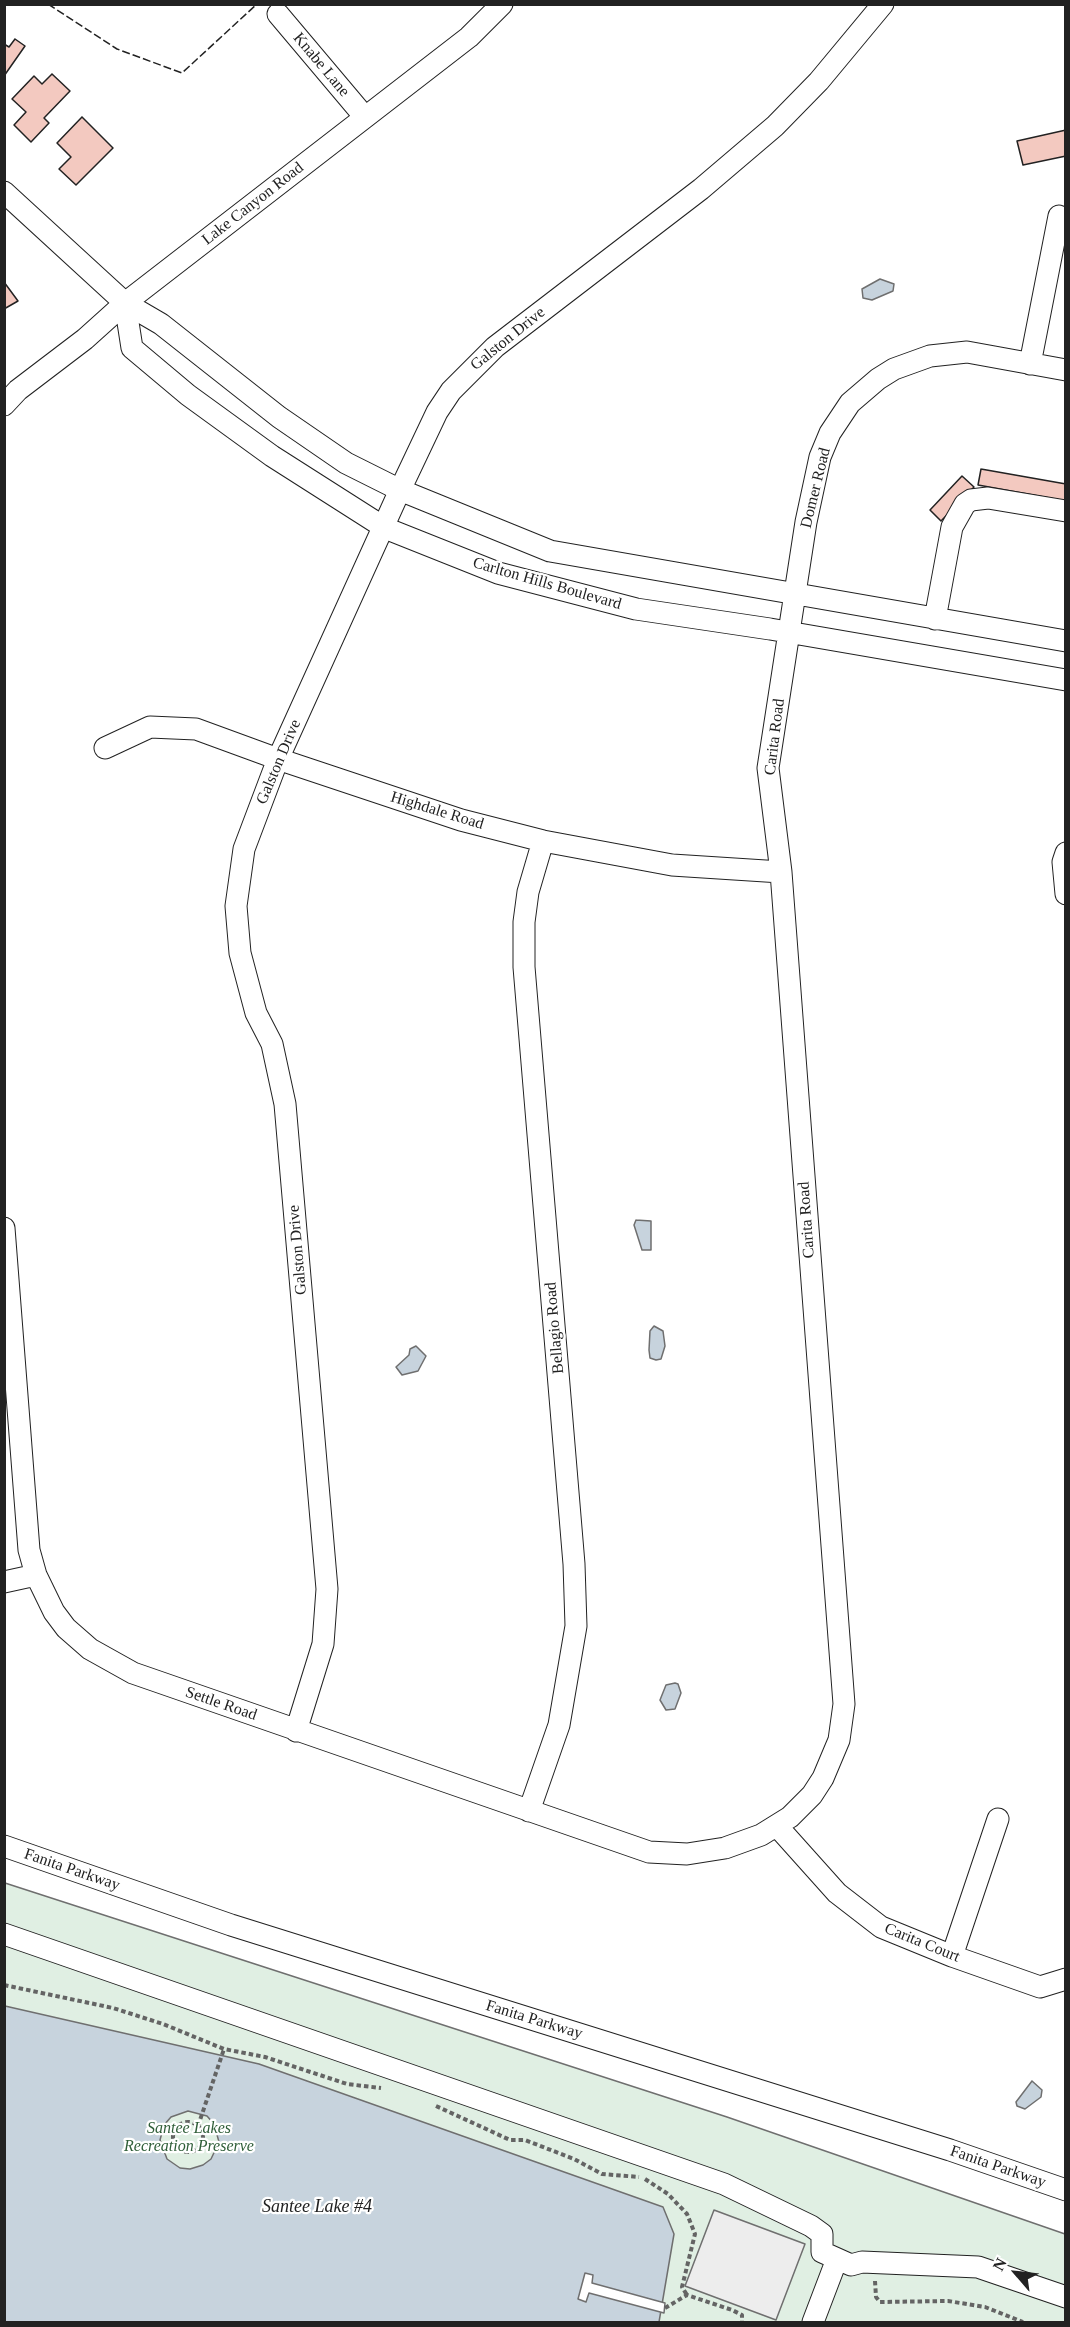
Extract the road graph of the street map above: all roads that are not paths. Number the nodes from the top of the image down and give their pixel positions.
1 (502, 4) edge
2 (883, 4) edge
3 (278, 14) dead end
4 (364, 116) junction
5 (4, 192) edge
6 (1059, 216) dead end
7 (125, 303) junction
8 (1030, 364) junction
9 (1065, 370) edge
10 (4, 405) edge
11 (400, 490) junction
12 (1065, 511) edge
13 (384, 528) junction
14 (795, 595) junction
15 (935, 619) junction
16 (789, 634) junction
17 (1065, 641) edge
18 (1065, 680) edge
19 (105, 748) dead end
20 (279, 759) junction
21 (543, 841) junction
22 (1064, 857) edge
23 (781, 872) junction
24 (1065, 894) edge
25 (4, 1228) edge
26 (9, 1330) edge
27 (36, 1575) junction
28 (4, 1582) edge
29 (296, 1731) junction
30 (529, 1810) junction
31 (998, 1820) dead end
32 (777, 1826) junction
33 (4, 1846) edge
34 (4, 1934) edge
35 (952, 1956) junction
36 (1065, 1979) edge
37 (1065, 2190) edge
38 (837, 2259) junction
39 (1065, 2297) edge
40 (813, 2322) edge

1 - 4 street, Lake Canyon Road
2 - 11 street, Galston Drive
3 - 4 street, Knabe Lane
4 - 7 street, Lake Canyon Road
5 - 7 street, Carlton Hills Boulevard
6 - 8 street
7 - 10 street, Lake Canyon Road
7 - 11 street, Carlton Hills Boulevard
7 - 13 street, Carlton Hills Boulevard
8 - 9 street, Domer Road
8 - 14 street, Domer Road
11 - 13 street, Galston Drive
11 - 14 street, Carlton Hills Boulevard
12 - 15 street
13 - 16 street, Carlton Hills Boulevard
13 - 20 street, Galston Drive
14 - 15 street, Carlton Hills Boulevard
14 - 16 street, Carita Road
15 - 17 street, Carlton Hills Boulevard
16 - 18 street, Carlton Hills Boulevard
16 - 23 street, Carita Road
19 - 20 street, Highdale Road
20 - 21 street, Highdale Road
20 - 29 street, Galston Drive
21 - 23 street, Highdale Road
21 - 30 street, Bellagio Road
22 - 24 street
23 - 32 street, Carita Road
25 - 26 street, Settle Road
26 - 27 street, Settle Road
27 - 28 street
27 - 29 street, Settle Road
29 - 30 street, Settle Road
30 - 32 street, Settle Road
31 - 35 street
32 - 35 street, Carita Court
33 - 37 street, Fanita Parkway
34 - 38 street
35 - 36 street, Carita Court
38 - 39 street
38 - 40 street

